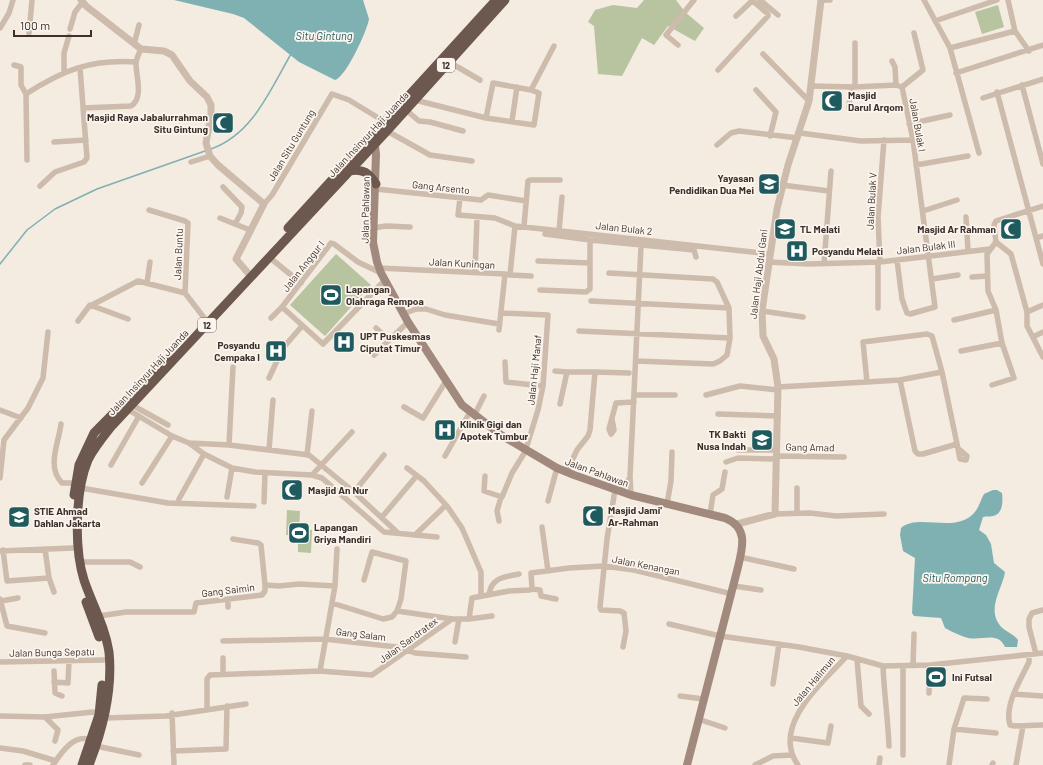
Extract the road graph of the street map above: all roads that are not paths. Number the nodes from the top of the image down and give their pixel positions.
1 (13, 0) edge
2 (32, 0) edge
3 (496, 0) edge
4 (505, 0) edge
5 (694, 0) edge
6 (753, 0) edge
7 (760, 0) edge
8 (822, 0) edge
9 (830, 0) edge
10 (924, 0) edge
11 (997, 0) edge
12 (1008, 0) edge
13 (82, 2) edge
14 (778, 15) dead end
15 (736, 16) dead end
16 (935, 21) junction
17 (139, 25) dead end
18 (0, 28) edge
19 (70, 29) dead end
20 (1015, 32) junction
21 (29, 33) dead end
22 (914, 33) dead end
23 (69, 36) dead end
24 (855, 43) dead end
25 (134, 44) junction
26 (678, 45) dead end
27 (1043, 45) edge
28 (554, 46) dead end
29 (950, 48) junction
30 (141, 49) junction
31 (1029, 51) junction
32 (763, 54) dead end
33 (892, 61) dead end
34 (136, 62) junction
35 (449, 62) junction
36 (14, 65) dead end
37 (80, 68) junction
38 (718, 70) dead end
39 (64, 72) junction
40 (956, 72) junction
41 (1043, 79) edge
42 (480, 80) dead end
43 (1022, 85) junction
44 (811, 86) junction
45 (899, 86) junction
46 (517, 87) junction
47 (853, 87) junction
48 (531, 90) junction
49 (756, 90) dead end
50 (997, 92) junction
51 (26, 94) junction
52 (983, 98) dead end
53 (415, 100) junction
54 (809, 101) junction
55 (83, 108) junction
56 (849, 108) dead end
57 (406, 110) junction
58 (950, 115) dead end
59 (486, 118) junction
60 (512, 121) junction
61 (909, 124) junction
62 (386, 127) junction
63 (463, 131) dead end
64 (799, 135) junction
65 (770, 136) junction
66 (86, 140) junction
67 (374, 140) junction
68 (884, 140) junction
69 (913, 140) junction
70 (54, 142) dead end
71 (717, 145) dead end
72 (209, 152) junction
73 (979, 153) dead end
74 (968, 156) dead end
75 (27, 160) dead end
76 (472, 161) dead end
77 (191, 162) dead end
78 (1043, 164) edge
79 (916, 165) junction
80 (349, 171) junction
81 (831, 171) dead end
82 (560, 180) dead end
83 (782, 185) junction
84 (40, 186) dead end
85 (223, 186) dead end
86 (376, 187) junction
87 (829, 191) junction
88 (562, 197) dead end
89 (460, 198) junction
90 (957, 200) dead end
91 (526, 201) junction
92 (264, 204) junction
93 (1043, 206) edge
94 (149, 210) dead end
95 (1028, 210) junction
96 (923, 211) junction
97 (477, 217) junction
98 (966, 217) dead end
99 (220, 218) dead end
100 (236, 224) junction
101 (515, 226) junction
102 (524, 226) junction
103 (410, 227) dead end
104 (373, 228) junction
105 (250, 230) junction
106 (560, 231) junction
107 (545, 234) dead end
108 (1043, 236) edge
109 (1036, 238) junction
110 (590, 240) junction
111 (996, 242) junction
112 (642, 246) junction
113 (990, 249) junction
114 (968, 251) junction
115 (770, 254) junction
116 (930, 256) junction
117 (269, 257) junction
118 (696, 257) dead end
119 (897, 260) junction
120 (538, 261) dead end
121 (150, 262) dead end
122 (768, 262) junction
123 (879, 262) junction
124 (590, 264) junction
125 (824, 264) junction
126 (1043, 264) edge
127 (248, 273) junction
128 (475, 273) junction
129 (609, 273) dead end
130 (382, 274) junction
131 (640, 274) junction
132 (507, 275) junction
133 (958, 275) dead end
134 (531, 276) dead end
135 (987, 276) junction
136 (972, 277) dead end
137 (932, 279) junction
138 (147, 283) junction
139 (301, 283) junction
140 (540, 290) dead end
141 (185, 293) junction
142 (591, 301) dead end
143 (639, 304) junction
144 (92, 305) junction
145 (1043, 305) edge
146 (282, 307) junction
147 (729, 308) junction
148 (878, 308) dead end
149 (996, 310) junction
150 (762, 311) junction
151 (1027, 312) junction
152 (501, 313) junction
153 (403, 314) junction
154 (803, 317) dead end
155 (271, 318) dead end
156 (128, 319) dead end
157 (205, 319) junction
158 (954, 320) dead end
159 (78, 321) dead end
160 (408, 322) junction
161 (302, 326) junction
162 (376, 328) dead end
163 (580, 331) dead end
164 (48, 332) dead end
165 (1043, 332) edge
166 (637, 334) junction
167 (1033, 336) junction
168 (730, 338) junction
169 (389, 340) junction
170 (1002, 343) junction
171 (961, 351) dead end
172 (374, 355) dead end
173 (1043, 357) edge
174 (636, 361) junction
175 (505, 362) dead end
176 (234, 367) dead end
177 (555, 371) dead end
178 (567, 372) junction
179 (595, 372) junction
180 (942, 372) junction
181 (629, 373) dead end
182 (269, 378) dead end
183 (900, 380) junction
184 (446, 381) junction
185 (867, 382) junction
186 (992, 385) dead end
187 (543, 386) junction
188 (778, 389) junction
189 (674, 395) dead end
190 (484, 396) dead end
191 (706, 396) dead end
192 (634, 398) junction
193 (273, 400) dead end
194 (560, 404) dead end
195 (130, 407) junction
196 (404, 407) dead end
197 (0, 410) edge
198 (312, 412) dead end
199 (472, 414) junction
200 (718, 414) dead end
201 (139, 416) junction
202 (778, 416) junction
203 (21, 418) junction
204 (612, 419) dead end
205 (61, 424) dead end
206 (168, 425) dead end
207 (352, 432) dead end
208 (172, 436) junction
209 (189, 443) junction
210 (957, 444) junction
211 (229, 445) junction
212 (526, 448) junction
213 (269, 450) junction
214 (738, 450) dead end
215 (960, 450) dead end
216 (672, 452) dead end
217 (204, 454) junction
218 (307, 455) junction
219 (384, 455) dead end
220 (776, 455) junction
221 (445, 456) dead end
222 (844, 457) dead end
223 (726, 462) dead end
224 (110, 465) dead end
225 (322, 465) junction
226 (232, 468) junction
227 (407, 468) dead end
228 (557, 468) junction
229 (567, 471) junction
230 (725, 472) dead end
231 (265, 473) junction
232 (312, 475) junction
233 (484, 476) dead end
234 (630, 477) junction
235 (0, 478) edge
236 (414, 479) dead end
237 (142, 483) dead end
238 (78, 485) junction
239 (797, 488) dead end
240 (617, 491) junction
241 (354, 492) junction
242 (631, 495) junction
243 (500, 497) junction
244 (227, 498) dead end
245 (179, 499) dead end
246 (548, 501) dead end
247 (264, 502) dead end
248 (667, 504) junction
249 (254, 506) dead end
250 (443, 508) dead end
251 (797, 513) junction
252 (710, 514) junction
253 (775, 514) junction
254 (884, 514) dead end
255 (382, 517) junction
256 (499, 521) dead end
257 (737, 524) junction
258 (542, 527) dead end
259 (398, 534) junction
260 (415, 535) junction
261 (437, 537) dead end
262 (234, 540) dead end
263 (73, 548) junction
264 (46, 549) junction
265 (338, 549) dead end
266 (1, 550) edge
267 (740, 557) junction
268 (80, 562) junction
269 (604, 566) junction
270 (140, 567) dead end
271 (794, 569) dead end
272 (548, 570) junction
273 (519, 574) dead end
274 (49, 578) junction
275 (364, 580) dead end
276 (265, 585) junction
277 (335, 586) junction
278 (531, 589) junction
279 (733, 590) junction
280 (761, 590) dead end
281 (54, 592) dead end
282 (489, 595) junction
283 (481, 596) junction
284 (18, 598) dead end
285 (228, 599) junction
286 (556, 599) dead end
287 (1, 600) edge
288 (332, 603) junction
289 (228, 607) dead end
290 (1043, 610) edge
291 (397, 611) junction
292 (99, 616) junction
293 (492, 616) dead end
294 (452, 619) junction
295 (459, 619) junction
296 (469, 619) junction
297 (669, 624) dead end
298 (44, 633) dead end
299 (914, 634) dead end
300 (720, 636) junction
301 (324, 639) junction
302 (223, 641) dead end
303 (455, 642) dead end
304 (779, 644) junction
305 (624, 647) dead end
306 (409, 650) junction
307 (1043, 653) edge
308 (1036, 654) junction
309 (1029, 655) junction
310 (847, 656) junction
311 (466, 657) dead end
312 (223, 658) dead end
313 (104, 660) junction
314 (857, 660) junction
315 (69, 661) junction
316 (0, 662) edge
317 (930, 665) junction
318 (884, 666) junction
319 (903, 666) junction
320 (913, 666) junction
321 (54, 671) dead end
322 (320, 671) junction
323 (223, 674) junction
324 (54, 682) junction
325 (773, 684) dead end
326 (929, 693) dead end
327 (1014, 694) junction
328 (62, 696) dead end
329 (680, 696) dead end
330 (1043, 696) edge
331 (703, 699) junction
332 (987, 700) dead end
333 (246, 704) dead end
334 (227, 706) junction
335 (206, 709) junction
336 (173, 714) junction
337 (869, 714) dead end
338 (0, 716) edge
339 (103, 716) junction
340 (45, 717) junction
341 (698, 719) junction
342 (1043, 725) edge
343 (831, 726) dead end
344 (1023, 726) junction
345 (725, 728) dead end
346 (954, 729) junction
347 (996, 733) dead end
348 (791, 738) junction
349 (55, 741) dead end
350 (94, 743) junction
351 (889, 746) dead end
352 (0, 748) edge
353 (173, 751) junction
354 (139, 755) dead end
355 (792, 755) junction
356 (903, 755) dead end
357 (880, 758) dead end
358 (54, 763) edge
359 (25, 765) edge
360 (30, 765) edge
361 (82, 765) edge
362 (89, 765) edge
363 (174, 765) edge
364 (687, 765) edge
365 (755, 765) edge
366 (798, 765) edge
367 (879, 765) edge
368 (949, 765) edge
369 (1016, 765) edge

1 - 18 street
2 - 21 street
3 - 62 highway, Jalan Insinyur Haji Juanda / 12
4 - 35 highway, Jalan Insinyur Haji Juanda / 12
5 - 26 street
6 - 15 street
6 - 38 street
7 - 14 street
8 - 9 street
8 - 44 street, Jalan Haji Abdul Gani
10 - 16 street
11 - 16 street
12 - 20 street
13 - 19 street
13 - 25 street
16 - 29 street
17 - 25 street
20 - 29 street
20 - 31 street
22 - 45 street
23 - 39 street
24 - 47 street
25 - 30 street
27 - 31 street
28 - 48 street
29 - 40 street
30 - 34 street
30 - 72 street
31 - 40 street
32 - 54 street
33 - 45 street, Jalan Bulak I
34 - 37 street
34 - 55 street
35 - 42 street
35 - 53 highway, Jalan Insinyur Haji Juanda / 12
36 - 51 street
37 - 39 street
37 - 55 street
39 - 51 street
40 - 73 street
41 - 43 street
43 - 50 street
43 - 78 street
44 - 47 street
44 - 54 street, Jalan Haji Abdul Gani
45 - 47 street
45 - 61 street, Jalan Bulak I
46 - 48 street
46 - 59 street
46 - 60 street
47 - 56 street
48 - 60 street
49 - 65 street
50 - 52 street
50 - 95 street
51 - 75 street
53 - 57 highway, Jalan Insinyur Haji Juanda / 12
53 - 59 street
54 - 64 street, Jalan Haji Abdul Gani
55 - 66 street
57 - 62 highway, Jalan Insinyur Haji Juanda / 12
57 - 63 street
58 - 61 street
59 - 60 street
61 - 69 street, Jalan Bulak I
62 - 67 highway, Jalan Insinyur Haji Juanda / 12
62 - 76 street
62 - 92 street, Jalan Situ Guntung
64 - 65 street
64 - 68 street
64 - 83 street, Jalan Haji Abdul Gani
65 - 71 street
66 - 70 street
66 - 84 street
67 - 80 highway, Jalan Insinyur Haji Juanda / 12
67 - 86 main road, Jalan Pahlawan
67 - 127 highway, Jalan Insinyur Haji Juanda / 12
68 - 69 street
68 - 123 street, Jalan Bulak V
69 - 79 street, Jalan Bulak I
72 - 77 street
72 - 92 street
74 - 79 street
79 - 96 street, Jalan Bulak I
80 - 86 highway
80 - 117 highway, Jalan Insinyur Haji Juanda / 12
81 - 87 street
82 - 91 street
83 - 87 street
83 - 115 street, Jalan Haji Abdul Gani
85 - 100 street
86 - 89 street, Gang Arsento
86 - 104 main road, Jalan Pahlawan
87 - 125 street
88 - 106 street
89 - 91 street, Gang Arsento
89 - 97 street, Jalan Bulak 2
90 - 96 street
91 - 102 street
92 - 105 street
93 - 95 street
94 - 141 street, Jalan Buntu
95 - 109 street
95 - 111 street
96 - 116 street, Jalan Bulak I
97 - 101 street, Jalan Bulak 2
97 - 128 street
98 - 114 street
99 - 100 street
100 - 105 street
101 - 102 street, Jalan Bulak 2
101 - 132 street
102 - 106 street, Jalan Bulak 2
103 - 104 street
104 - 130 main road, Jalan Pahlawan
105 - 127 street
106 - 115 street, Jalan Bulak 2
107 - 110 street
108 - 109 street
109 - 126 street
110 - 112 street
110 - 124 street
111 - 113 street
111 - 151 street
112 - 118 street
112 - 131 street
113 - 114 street, Jalan Bulak III
113 - 135 street
114 - 116 street, Jalan Bulak III
115 - 122 street, Jalan Haji Abdul Gani
116 - 119 street, Jalan Bulak III
116 - 137 street
117 - 139 street
117 - 195 highway, Jalan Insinyur Haji Juanda / 12
119 - 123 street, Jalan Bulak III
119 - 137 street
120 - 124 street
121 - 138 street
122 - 125 street, Jalan Bulak III
122 - 150 street, Jalan Haji Abdul Gani
123 - 125 street, Jalan Bulak III
123 - 148 street, Jalan Bulak V
124 - 140 street
127 - 157 highway, Jalan Insinyur Haji Juanda / 12
128 - 130 street, Jalan Kuningan
128 - 132 street, Jalan Kuningan
129 - 131 street
130 - 139 street, Jalan Anggur I
130 - 153 main road, Jalan Pahlawan
130 - 161 street, Jalan Anggur I
131 - 143 street
131 - 147 street
132 - 134 street
132 - 152 street, Jalan Kuningan
133 - 137 street
135 - 136 street
135 - 149 street
138 - 141 street
138 - 144 street
139 - 146 street, Jalan Anggur I
141 - 157 street, Jalan Buntu
142 - 143 street
143 - 147 street
143 - 166 street
144 - 156 street
144 - 159 street
145 - 151 street
146 - 155 street
146 - 161 street, Jalan Anggur I
147 - 168 street
149 - 158 street
149 - 170 street
150 - 154 street
150 - 188 street, Jalan Haji Abdul Gani
151 - 167 street
152 - 153 street, Jalan Kuningan
152 - 187 street, Jalan Haji Manaf
153 - 160 main road, Jalan Pahlawan
157 - 238 highway, Jalan Insinyur Haji Juanda / 12
160 - 169 street
160 - 184 main road, Jalan Pahlawan
161 - 182 street
162 - 169 street
163 - 166 street
164 - 203 street
165 - 167 street
166 - 168 street
166 - 174 street
167 - 173 street
168 - 174 street
169 - 172 street
170 - 171 street
170 - 186 street
174 - 192 street
175 - 187 street
176 - 211 street
177 - 178 street
178 - 179 street
178 - 194 street
179 - 181 street
179 - 229 street
180 - 183 street
180 - 185 street
180 - 210 street
183 - 185 street
183 - 210 street
184 - 196 street
184 - 199 main road, Jalan Pahlawan
185 - 188 street
187 - 212 street, Jalan Haji Manaf
188 - 191 street
188 - 202 street, Jalan Haji Abdul Gani
189 - 192 street
190 - 199 street
192 - 204 street
192 - 234 street
193 - 213 street
195 - 201 street
195 - 206 street
195 - 238 highway, Jalan Insinyur Haji Juanda / 12
197 - 203 street
198 - 218 street
199 - 212 main road, Jalan Pahlawan
199 - 221 street
200 - 202 street
201 - 208 street
201 - 224 street
202 - 220 street, Jalan Haji Abdul Gani
203 - 235 street
205 - 238 street
207 - 225 street
208 - 209 street
208 - 237 street
209 - 211 street
209 - 217 street
210 - 215 street
211 - 213 street
212 - 228 main road, Jalan Pahlawan
212 - 243 street, Jalan Haji Manaf
213 - 218 street
214 - 220 street
216 - 248 street
217 - 226 street
217 - 245 street
218 - 225 street
219 - 241 street
220 - 222 street, Gang Amad
220 - 223 street
220 - 253 street, Jalan Haji Abdul Gani
225 - 232 street
225 - 241 street
226 - 231 street
226 - 244 street
227 - 283 street
228 - 229 main road, Jalan Pahlawan
228 - 246 street
229 - 240 main road, Jalan Pahlawan
230 - 252 street
231 - 232 street
231 - 247 street
232 - 259 street
233 - 243 street
234 - 240 street
234 - 242 street
236 - 255 street
238 - 249 street
238 - 263 highway, Jalan Insinyur Haji Juanda / 12
238 - 268 highway, Jalan Insinyur Haji Juanda / 12
239 - 251 street
240 - 242 main road, Jalan Pahlawan
240 - 269 street
241 - 255 street
242 - 248 main road, Jalan Pahlawan
243 - 256 street
248 - 252 main road, Jalan Pahlawan
250 - 260 street
251 - 253 street
251 - 254 street
252 - 257 main road, Jalan Pahlawan
253 - 257 street
255 - 259 street
257 - 267 main road
258 - 272 street
259 - 260 street
260 - 261 street
262 - 276 street
263 - 264 street
263 - 313 highway, Jalan Insinyur Haji Juanda / 12
264 - 266 street
264 - 274 street
265 - 277 street
266 - 274 street
267 - 271 street
267 - 279 main road
268 - 270 street
268 - 292 highway, Jalan Insinyur Haji Juanda / 12
269 - 272 street, Jalan Kenangan
269 - 279 street, Jalan Kenangan
269 - 305 street
272 - 278 street, Jalan Kenangan
273 - 282 street
274 - 281 street
275 - 291 street
276 - 277 street, Gang Saimin
276 - 285 street, Gang Saimin
277 - 288 street
278 - 282 street
278 - 286 street
279 - 280 street, Jalan Kenangan
279 - 300 main road
282 - 283 street
283 - 296 street
284 - 287 street
285 - 289 street
285 - 292 street, Gang Saimin
287 - 298 street
288 - 291 street
288 - 301 street
290 - 308 street
291 - 294 street, Jalan Sandratex
292 - 339 highway, Jalan Insinyur Haji Juanda / 12
293 - 296 street
294 - 295 street
294 - 306 street, Jalan Sandratex
295 - 296 street
295 - 303 street
297 - 300 street
299 - 320 street
300 - 304 street
300 - 331 main road
301 - 302 street, Gang Salam
301 - 306 street, Gang Salam
301 - 322 street
304 - 310 street
304 - 325 street
306 - 311 street, Gang Salam
306 - 322 street, Jalan Sandratex
307 - 308 street
308 - 309 street
309 - 317 street
309 - 327 street
310 - 314 street
310 - 348 street, Jalan Halimun
312 - 323 street
313 - 315 street, Jalan Bunga Sepatu
313 - 339 highway, Jalan Insinyur Haji Juanda / 12
314 - 318 street
314 - 337 street
315 - 316 street, Jalan Bunga Sepatu
315 - 324 street
317 - 320 street
317 - 326 street
318 - 319 street
318 - 351 street
319 - 320 street
319 - 356 street
321 - 324 street
322 - 323 street, Jalan Sandratex
323 - 335 street, Jalan Sandratex
324 - 328 street
327 - 330 street
327 - 344 street
329 - 331 street
331 - 341 main road
332 - 346 street
333 - 334 street
334 - 335 street
334 - 353 street
335 - 336 street
336 - 339 street
336 - 353 street
338 - 340 street
339 - 340 street
339 - 350 highway, Jalan Insinyur Haji Juanda / 12
340 - 349 street
341 - 345 street
341 - 364 main road
342 - 344 street
343 - 348 street
344 - 369 street
346 - 347 street
346 - 368 street
348 - 355 street, Jalan Halimun
350 - 354 street
350 - 358 street
350 - 361 highway, Jalan Insinyur Haji Juanda / 12
350 - 362 highway, Jalan Insinyur Haji Juanda / 12
352 - 358 street
353 - 363 street
355 - 365 street
355 - 366 street, Jalan Halimun
357 - 367 street
359 - 360 street

